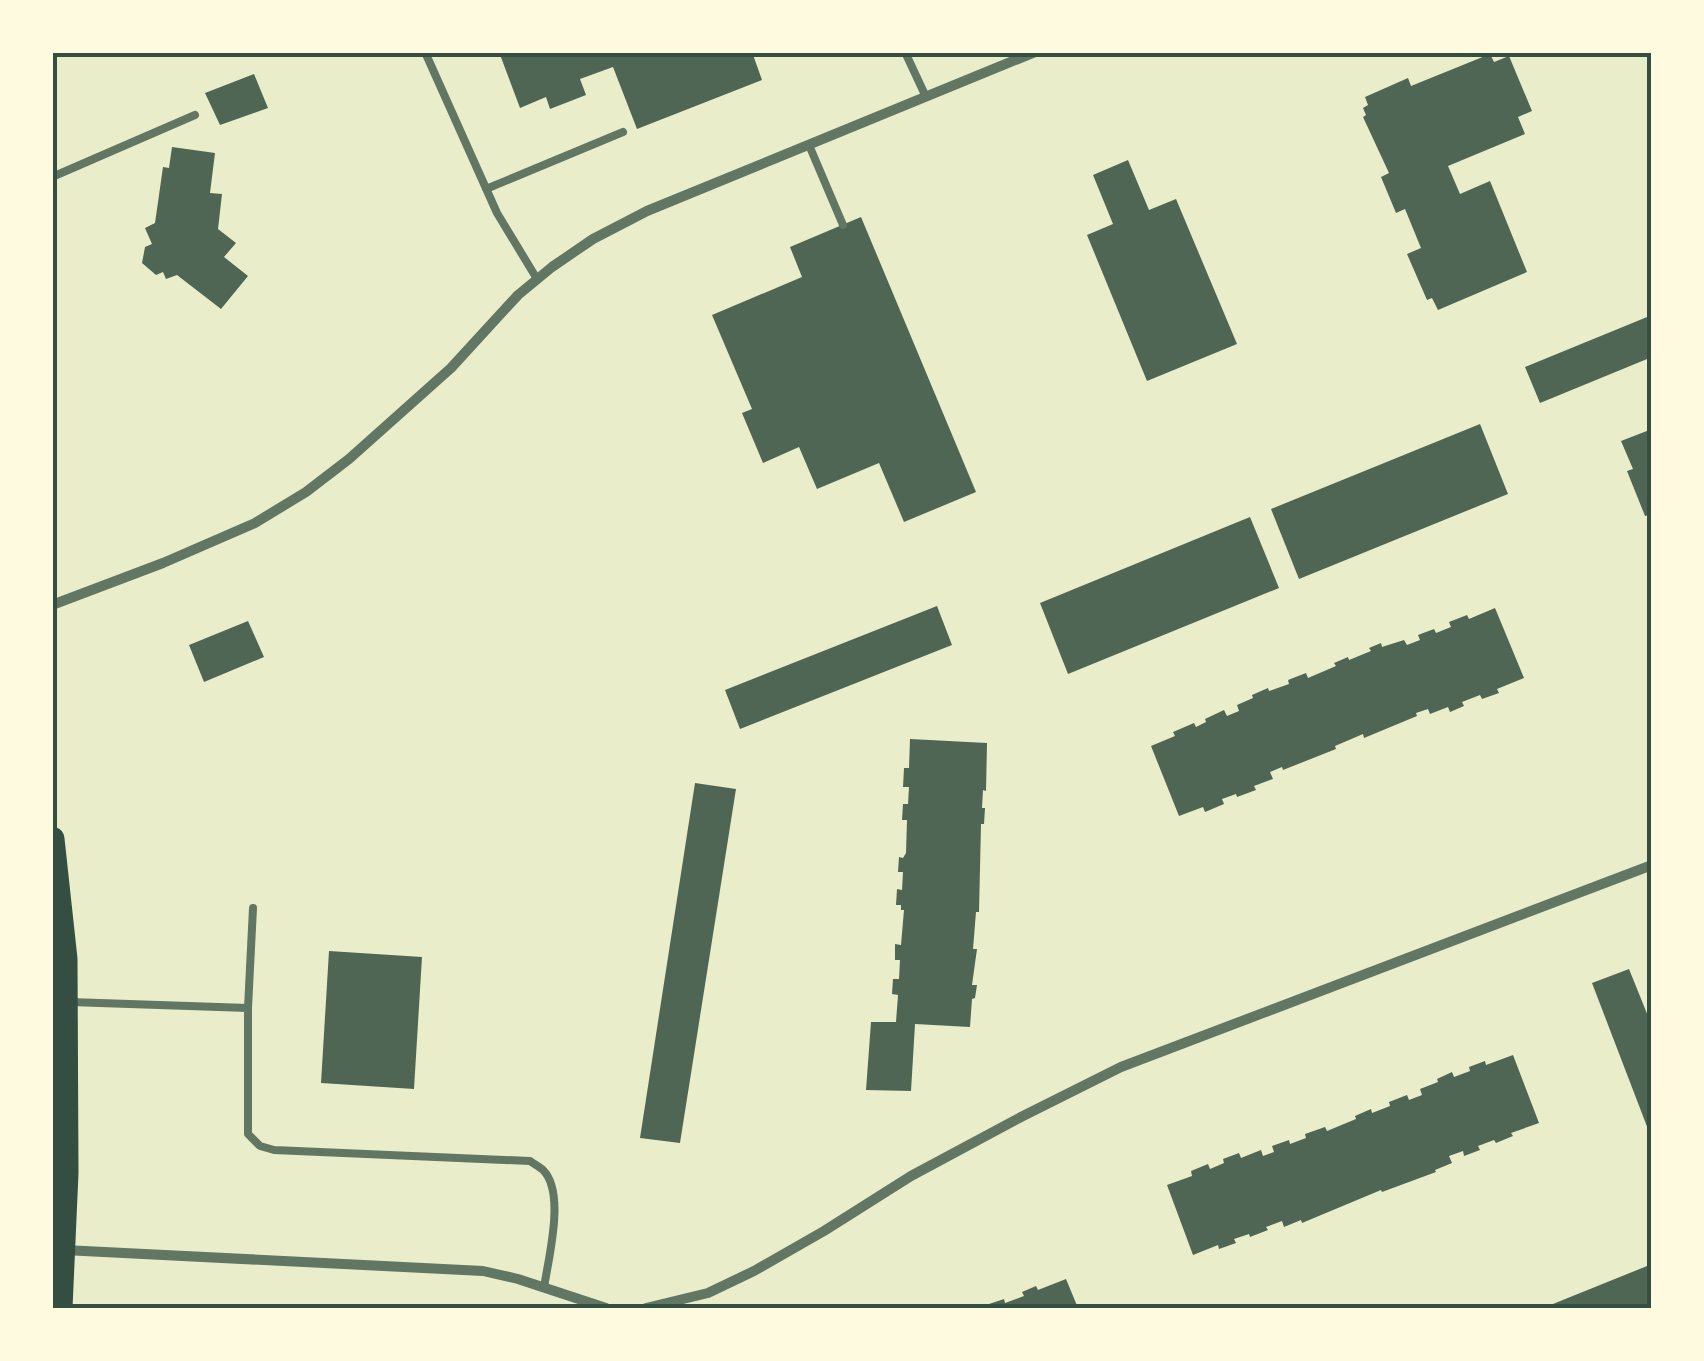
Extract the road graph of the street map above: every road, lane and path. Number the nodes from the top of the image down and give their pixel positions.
1 (425, 52) edge
2 (905, 52) edge
3 (1035, 52) edge
4 (926, 97) junction
5 (195, 115) dead end
6 (623, 132) dead end
7 (809, 145) junction
8 (52, 178) edge
9 (486, 189) junction
10 (843, 225) dead end
11 (537, 280) junction
12 (52, 605) edge
13 (52, 839) edge
14 (1652, 865) edge
15 (254, 908) dead end
16 (65, 1002) junction
17 (248, 1008) junction
18 (59, 1060) edge
19 (64, 1250) junction
20 (544, 1288) junction
21 (60, 1308) edge
22 (606, 1308) edge
23 (646, 1308) edge

1 - 9 lane
2 - 4 lane
3 - 4 street
4 - 7 street
5 - 8 lane
6 - 9 lane
7 - 10 lane
7 - 11 street
9 - 11 lane
11 - 12 street
13 - 16 main road
14 - 23 street
15 - 17 lane
16 - 17 lane
16 - 18 main road
17 - 20 lane
18 - 19 main road
19 - 20 street
19 - 21 main road
20 - 22 street

